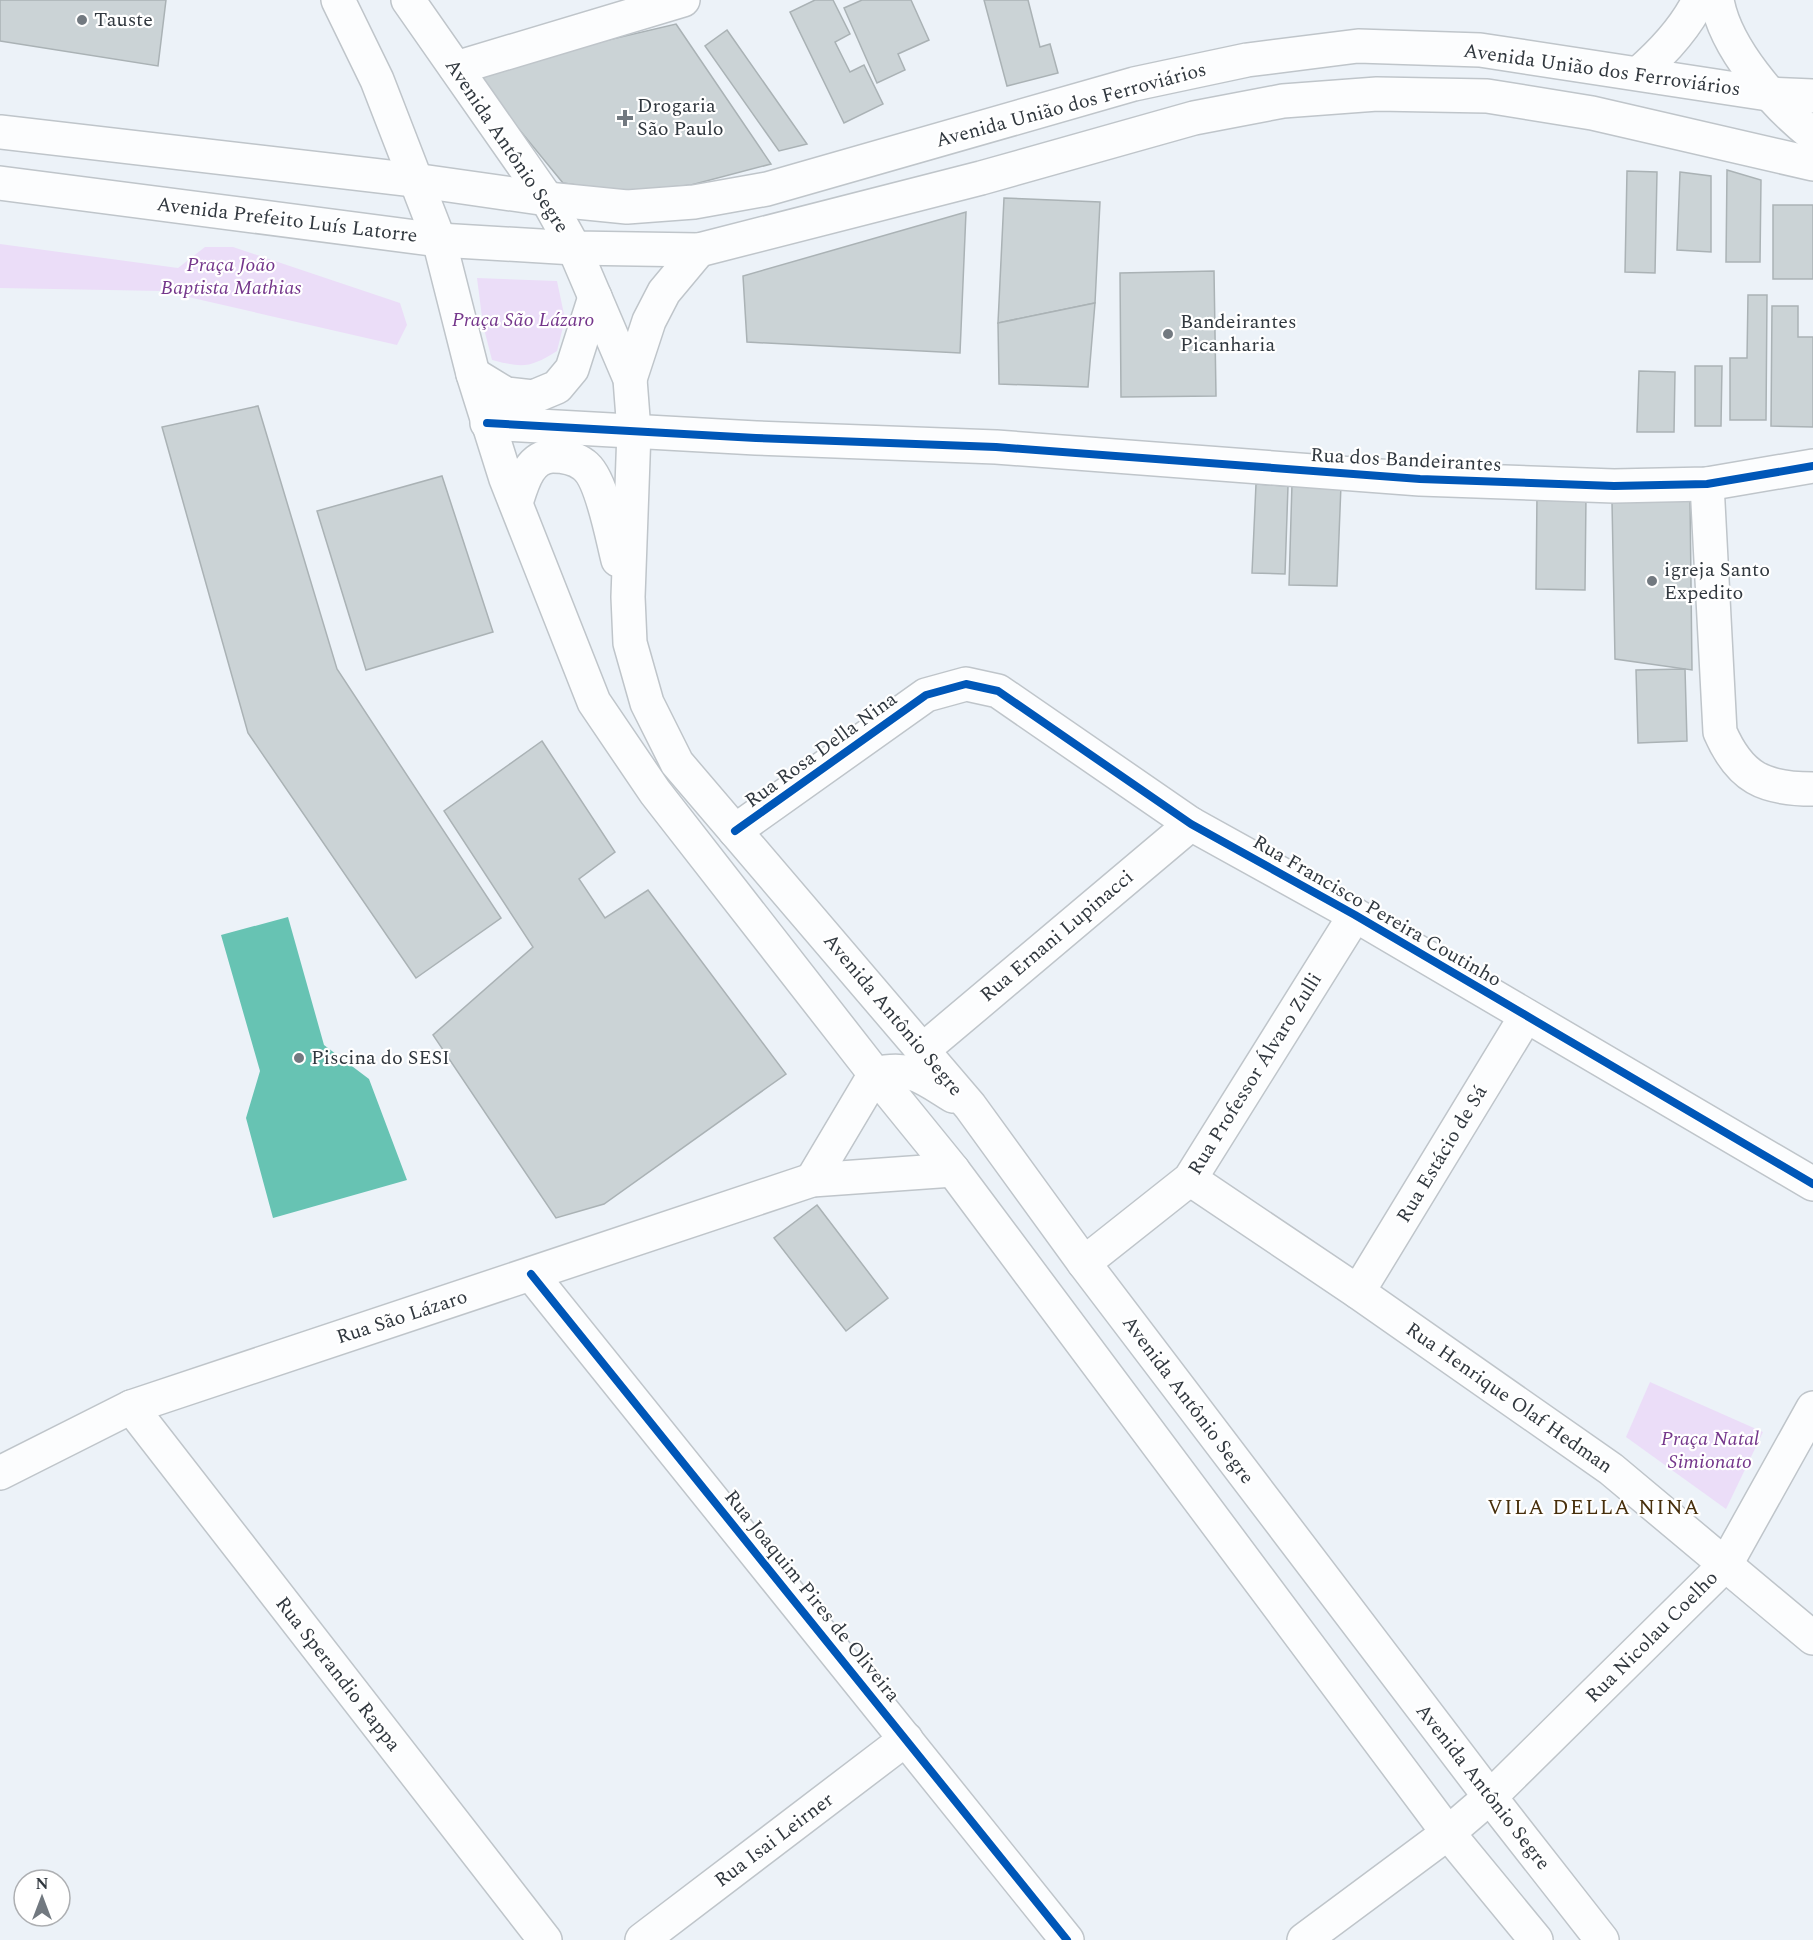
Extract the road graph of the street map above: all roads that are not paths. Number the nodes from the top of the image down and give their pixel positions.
1 (338, 0) edge
2 (408, 0) edge
3 (1699, 0) edge
4 (1717, 0) edge
5 (668, 2) edge
6 (456, 68) junction
7 (1639, 73) junction
8 (1768, 94) junction
9 (1813, 96) edge
10 (0, 132) edge
11 (1813, 135) edge
12 (1813, 164) edge
13 (414, 180) junction
14 (0, 183) edge
15 (547, 199) junction
16 (439, 240) junction
17 (574, 248) junction
18 (699, 250) junction
19 (596, 297) junction
20 (473, 374) junction
21 (630, 379) junction
22 (487, 423) junction
23 (634, 431) junction
24 (1813, 466) edge
25 (1707, 484) junction
26 (516, 503) junction
27 (628, 597) junction
28 (926, 695) joint
29 (1813, 789) edge
30 (1191, 824) junction
31 (735, 831) junction
32 (1355, 915) junction
33 (1527, 1016) junction
34 (924, 1049) junction
35 (874, 1074) junction
36 (970, 1106) junction
37 (953, 1170) junction
38 (1190, 1179) junction
39 (812, 1180) junction
40 (1813, 1184) edge
41 (1084, 1263) junction
42 (531, 1274) junction
43 (1358, 1292) junction
44 (131, 1407) junction
45 (1813, 1408) edge
46 (0, 1473) edge
47 (1726, 1564) junction
48 (1813, 1638) edge
49 (906, 1739) junction
50 (1490, 1797) junction
51 (1448, 1833) junction
52 (545, 1940) edge
53 (642, 1940) edge
54 (1067, 1940) edge
55 (1304, 1940) edge
56 (1536, 1940) edge
57 (1602, 1940) edge

1 - 13 main road
2 - 6 main road, Avenida Antônio Segre
3 - 7 main road
4 - 8 main road
5 - 6 main road
6 - 15 main road, Avenida Antônio Segre
7 - 8 main road, Avenida União dos Ferroviários
7 - 15 main road, Avenida União dos Ferroviários
8 - 9 main road, Avenida União dos Ferroviários
8 - 11 main road
10 - 13 main road
12 - 18 main road
13 - 15 main road
13 - 16 main road
14 - 16 main road, Avenida Prefeito Luís Latorre
15 - 17 main road, Avenida Antônio Segre
16 - 17 main road, Avenida Prefeito Luís Latorre
16 - 20 main road
17 - 18 main road
17 - 19 main road, Avenida Antônio Segre
18 - 21 main road
19 - 20 main road
19 - 21 main road, Avenida Antônio Segre
20 - 22 main road
21 - 23 main road, Avenida Antônio Segre
22 - 23 main road, Rua dos Bandeirantes
22 - 26 main road
23 - 25 main road, Rua dos Bandeirantes
23 - 27 main road, Avenida Antônio Segre
24 - 25 main road, Rua dos Bandeirantes
25 - 29 main road
26 - 27 main road
26 - 35 main road
27 - 31 main road, Avenida Antônio Segre
28 - 30 main road, Rua Francisco Pereira Coutinho
28 - 31 main road, Rua Rosa Della Nina
30 - 32 main road, Rua Francisco Pereira Coutinho
30 - 34 main road, Rua Ernani Lupinacci
31 - 34 main road, Avenida Antônio Segre
32 - 33 main road, Rua Francisco Pereira Coutinho
32 - 38 main road, Rua Professor Álvaro Zulli
33 - 40 main road, Rua Francisco Pereira Coutinho
33 - 43 main road, Rua Estácio de Sá
34 - 36 main road, Avenida Antônio Segre
35 - 36 main road
35 - 37 main road
35 - 39 main road
36 - 41 main road, Avenida Antônio Segre
37 - 39 main road, Rua São Lázaro
37 - 51 main road
38 - 41 main road, Rua Professor Álvaro Zulli
38 - 43 main road, Rua Henrique Olaf Hedman
39 - 42 main road, Rua São Lázaro
41 - 50 main road, Avenida Antônio Segre
42 - 44 main road, Rua São Lázaro
42 - 49 main road, Rua Joaquim Pires de Oliveira
43 - 47 main road, Rua Henrique Olaf Hedman
44 - 46 main road, Rua São Lázaro
44 - 52 main road, Rua Sperandio Rappa
45 - 47 main road, Rua Nicolau Coelho
47 - 48 main road, Rua Henrique Olaf Hedman
47 - 50 main road, Rua Nicolau Coelho
49 - 53 main road, Rua Isai Leirner
49 - 54 main road, Rua Joaquim Pires de Oliveira
50 - 51 main road, Rua Nicolau Coelho
50 - 57 main road, Avenida Antônio Segre
51 - 55 main road, Rua Nicolau Coelho
51 - 56 main road

